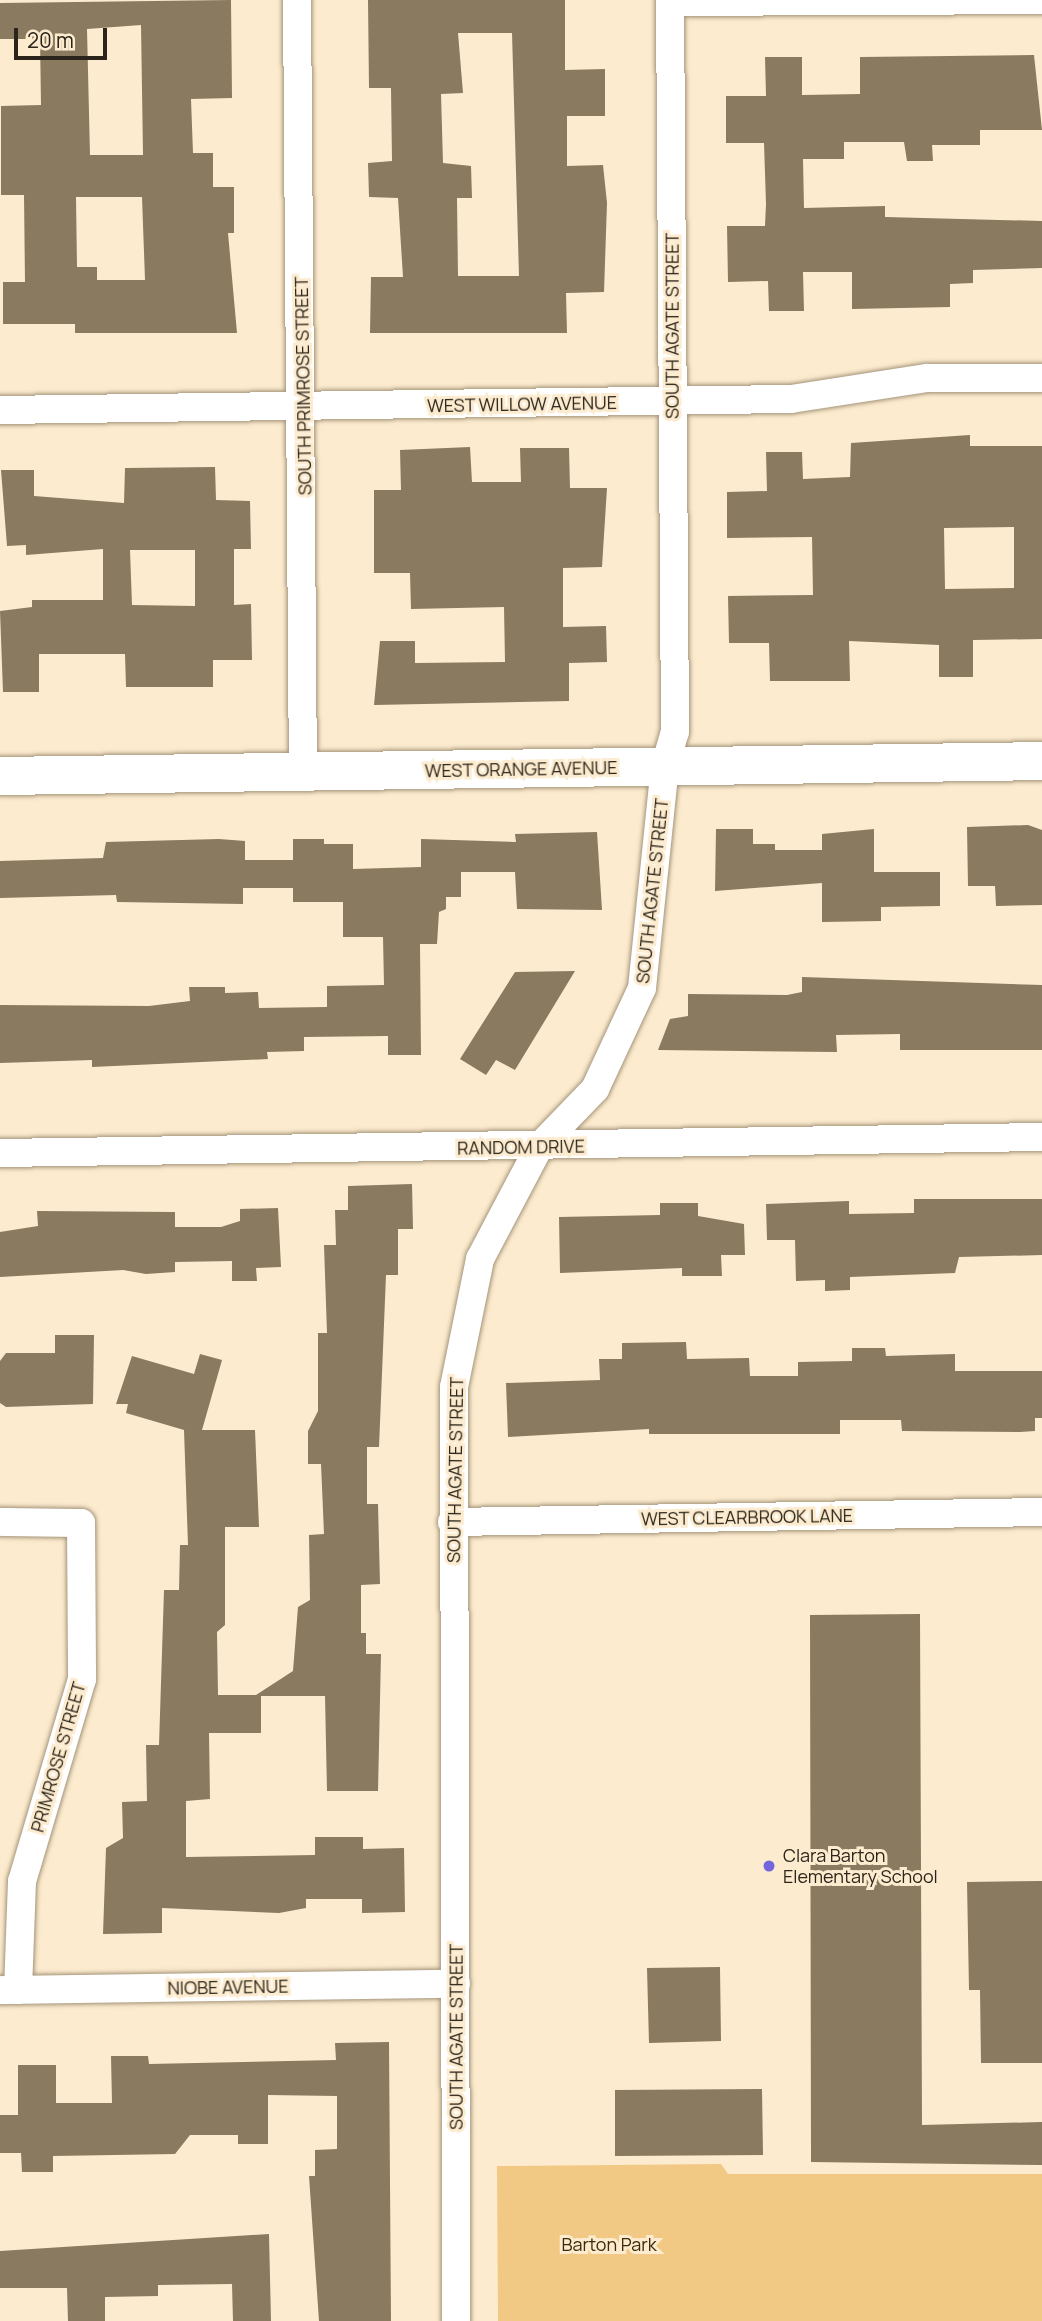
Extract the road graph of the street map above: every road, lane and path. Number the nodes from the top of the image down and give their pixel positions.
1 (297, 0) edge
2 (1042, 0) edge
3 (670, 1) edge
4 (1042, 378) edge
5 (673, 400) junction
6 (304, 409) junction
7 (0, 410) edge
8 (1042, 761) edge
9 (665, 766) junction
10 (303, 773) junction
11 (0, 776) edge
12 (1042, 1137) edge
13 (539, 1146) junction
14 (0, 1153) edge
15 (1042, 1511) edge
16 (0, 1522) edge
17 (452, 1522) junction
18 (456, 1984) junction
19 (9, 1990) edge
20 (456, 2321) edge

1 - 6 street, SOUTH PRIMROSE STREET
2 - 3 street
3 - 5 street, SOUTH AGATE STREET
4 - 5 street, WEST WILLOW AVENUE
5 - 6 street, WEST WILLOW AVENUE
5 - 9 street, SOUTH AGATE STREET
6 - 7 street, WEST WILLOW AVENUE
6 - 10 street, SOUTH PRIMROSE STREET
8 - 9 street, WEST ORANGE AVENUE
9 - 10 street, WEST ORANGE AVENUE
9 - 13 street, SOUTH AGATE STREET
10 - 11 street, WEST ORANGE AVENUE
12 - 13 street, RANDOM DRIVE
13 - 14 street, RANDOM DRIVE
13 - 17 street, SOUTH AGATE STREET
15 - 17 street, WEST CLEARBROOK LANE
16 - 19 street, PRIMROSE STREET
17 - 18 street, SOUTH AGATE STREET
18 - 19 street, NIOBE AVENUE
18 - 20 street, SOUTH AGATE STREET

